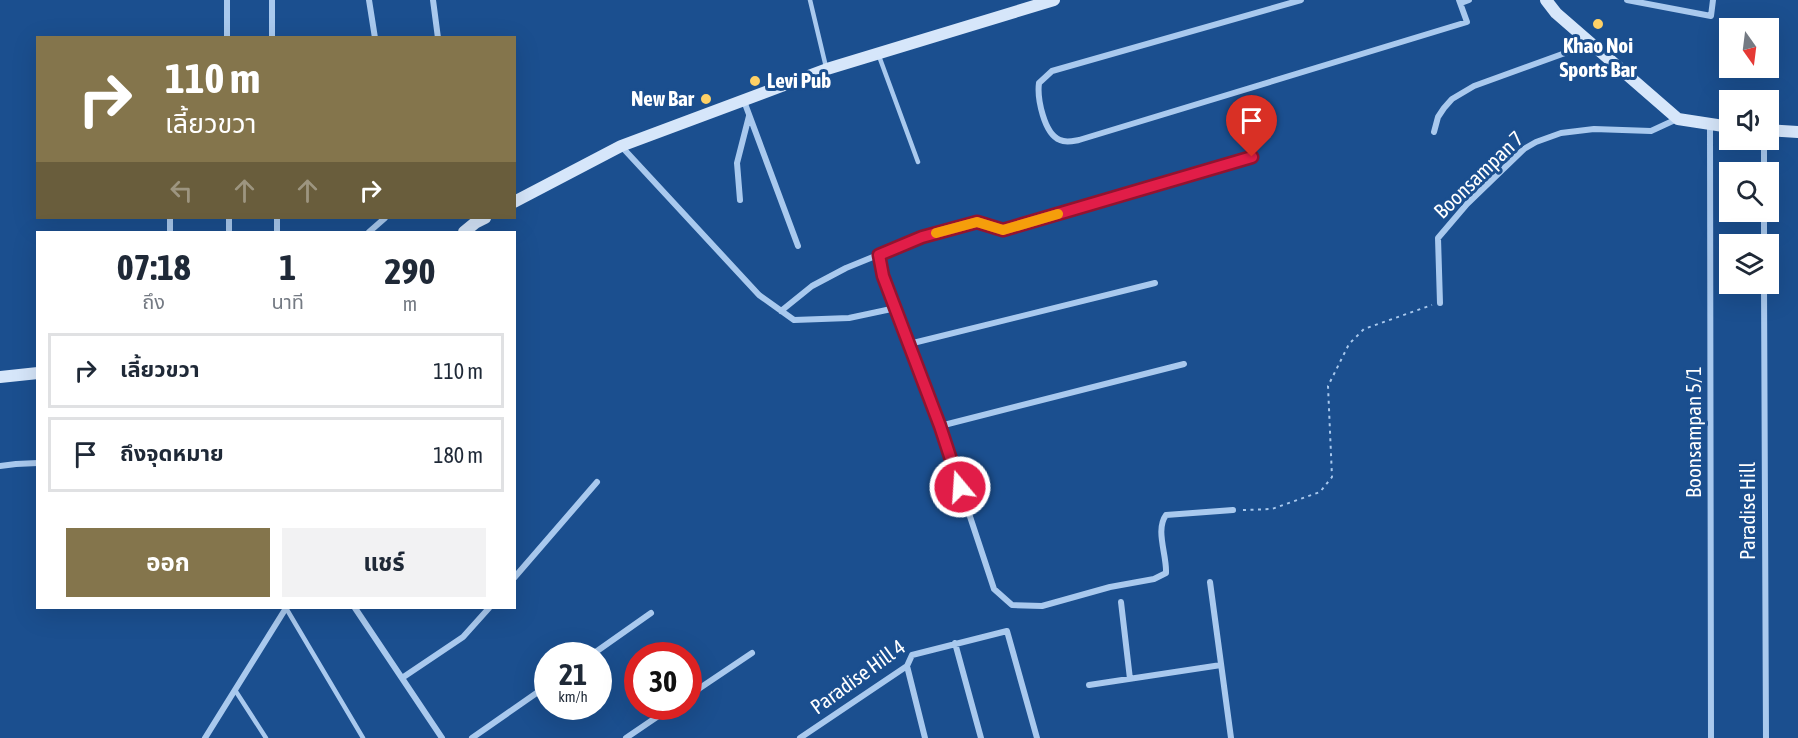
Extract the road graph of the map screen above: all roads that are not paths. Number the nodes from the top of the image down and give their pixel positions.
1 (227, 0) edge
2 (272, 0) edge
3 (369, 0) edge
4 (433, 0) edge
5 (810, 0) edge
6 (1054, 0) edge
7 (1301, 0) edge
8 (1469, 0) edge
9 (1546, 0) edge
10 (1627, 0) edge
11 (1713, 0) edge
12 (1460, 2) edge
13 (226, 36) edge
14 (272, 36) edge
15 (375, 36) edge
16 (438, 36) edge
17 (1591, 44) junction
18 (878, 53) junction
19 (827, 69) junction
20 (744, 101) junction
21 (750, 116) junction
22 (1678, 118) junction
23 (1710, 125) junction
24 (1719, 125) edge
25 (1779, 131) edge
26 (1434, 132) dead end
27 (1798, 132) edge
28 (621, 146) junction
29 (1252, 157) dead end
30 (918, 162) dead end
31 (740, 200) dead end
32 (516, 201) edge
33 (384, 219) edge
34 (478, 219) edge
35 (370, 231) edge
36 (465, 231) edge
37 (798, 246) dead end
38 (879, 255) junction
39 (1155, 283) dead end
40 (1764, 294) edge
41 (1440, 303) road end
42 (896, 308) junction
43 (782, 311) junction
44 (909, 344) junction
45 (1184, 364) dead end
46 (36, 373) edge
47 (0, 377) edge
48 (940, 426) junction
49 (36, 464) edge
50 (0, 466) edge
51 (597, 482) dead end
52 (1233, 510) road end
53 (516, 576) edge
54 (1210, 582) dead end
55 (1121, 602) dead end
56 (285, 609) edge
57 (287, 609) edge
58 (356, 609) edge
59 (488, 609) edge
60 (651, 613) dead end
61 (610, 642) edge
62 (955, 644) junction
63 (752, 653) dead end
64 (1221, 665) junction
65 (907, 666) junction
66 (402, 678) junction
67 (1130, 679) junction
68 (1089, 685) dead end
69 (702, 687) edge
70 (235, 690) junction
71 (534, 695) edge
72 (652, 720) edge
73 (205, 738) edge
74 (266, 738) edge
75 (363, 738) edge
76 (442, 738) edge
77 (472, 738) edge
78 (626, 738) edge
79 (800, 738) edge
80 (925, 738) edge
81 (981, 738) edge
82 (1037, 738) edge
83 (1230, 738) edge
84 (1712, 738) edge
85 (1766, 738) edge

1 - 13 street
2 - 14 street
3 - 15 street
4 - 16 street
5 - 19 lane
6 - 18 street
7 - 12 street
8 - 12 street
9 - 17 street
10 - 11 street
17 - 22 street
17 - 26 street
18 - 19 street
18 - 30 lane
19 - 20 street
20 - 21 street
20 - 28 street
21 - 31 street
21 - 37 street
22 - 23 street
22 - 41 street, Boonsampan 7
23 - 24 street
23 - 84 street, Boonsampan 5/1
25 - 27 street
28 - 32 street
28 - 43 street
29 - 38 street
33 - 35 street
34 - 36 street
38 - 42 street
38 - 43 street
39 - 44 street
40 - 85 street, Paradise Hill
42 - 43 street
42 - 44 street
44 - 48 street
45 - 48 street
46 - 47 street
48 - 52 street
49 - 50 street
51 - 53 street
54 - 64 street
55 - 67 street
56 - 70 street
57 - 75 lane
58 - 66 street
59 - 66 street
60 - 61 street
62 - 65 street, Paradise Hill 4
62 - 81 street
62 - 82 street, Paradise Hill 4
63 - 69 street
64 - 67 street
64 - 83 street
65 - 79 street, Paradise Hill 4
65 - 80 street
66 - 76 street
67 - 68 street
70 - 73 street
70 - 74 lane
71 - 77 street
72 - 78 street

